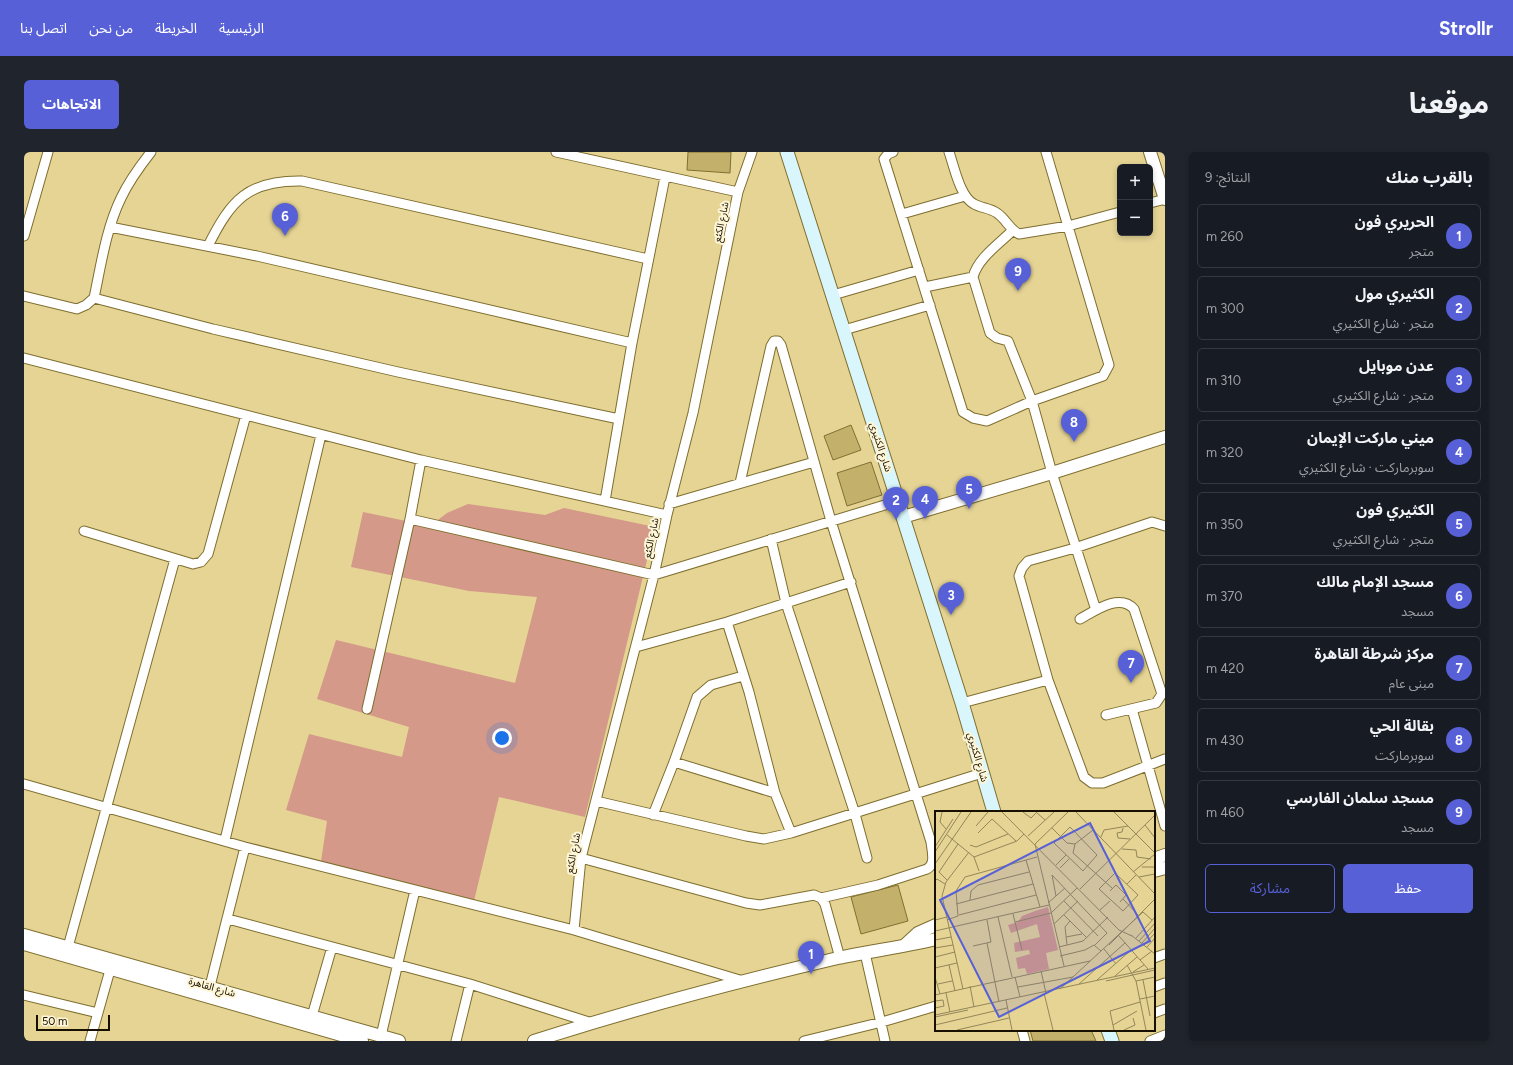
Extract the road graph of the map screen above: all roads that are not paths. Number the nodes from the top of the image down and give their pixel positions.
1 (151, 152) edge
2 (556, 152) edge
3 (752, 152) edge
4 (787, 152) edge
5 (893, 152) edge
6 (949, 152) edge
7 (1046, 152) edge
8 (1150, 152) edge
9 (45, 153) edge
10 (665, 177) junction
11 (738, 192) junction
12 (964, 196) junction
13 (1165, 199) edge
14 (1153, 202) edge
15 (1117, 213) edge
16 (902, 214) junction
17 (1068, 226) junction
18 (110, 227) junction
19 (1012, 231) junction
20 (24, 236) edge
21 (208, 246) junction
22 (648, 259) junction
23 (919, 270) junction
24 (973, 277) junction
25 (925, 287) junction
26 (833, 295) junction
27 (24, 296) edge
28 (94, 298) junction
29 (930, 305) junction
30 (844, 330) junction
31 (632, 343) junction
32 (24, 358) edge
33 (1032, 401) junction
34 (246, 415) junction
35 (619, 419) junction
36 (321, 436) junction
37 (1165, 437) edge
38 (421, 460) junction
39 (814, 462) junction
40 (1052, 474) junction
41 (740, 483) junction
42 (606, 501) junction
43 (898, 501) junction
44 (669, 504) junction
45 (667, 515) junction
46 (903, 517) junction
47 (410, 519) junction
48 (831, 522) junction
49 (1165, 526) edge
50 (84, 531) dead end
51 (771, 539) junction
52 (1075, 548) junction
53 (175, 558) junction
54 (654, 575) junction
55 (851, 582) junction
56 (786, 604) junction
57 (1096, 610) junction
58 (1080, 619) dead end
59 (727, 622) junction
60 (636, 646) junction
61 (743, 676) junction
62 (1048, 680) junction
63 (962, 703) junction
64 (367, 709) dead end
65 (1132, 709) junction
66 (1106, 715) dead end
67 (1165, 759) edge
68 (674, 762) junction
69 (1148, 764) junction
70 (982, 773) junction
71 (24, 784) edge
72 (775, 793) junction
73 (917, 795) junction
74 (596, 801) junction
75 (107, 807) junction
76 (994, 811) edge
77 (855, 814) junction
78 (653, 815) junction
79 (1165, 826) edge
80 (791, 833) junction
81 (225, 840) junction
82 (245, 846) junction
83 (1165, 855) edge
84 (581, 858) junction
85 (867, 858) dead end
86 (1155, 859) edge
87 (1165, 868) edge
88 (1155, 871) edge
89 (415, 890) junction
90 (821, 898) junction
91 (228, 919) junction
92 (935, 925) edge
93 (574, 930) junction
94 (24, 935) edge
95 (935, 939) edge
96 (24, 944) edge
97 (905, 945) junction
98 (68, 947) junction
99 (332, 947) junction
100 (865, 953) junction
101 (1165, 954) edge
102 (840, 958) junction
103 (1155, 958) edge
104 (112, 964) junction
105 (398, 964) junction
106 (743, 981) junction
107 (1165, 983) edge
108 (470, 984) junction
109 (210, 986) junction
110 (1155, 988) edge
111 (24, 995) edge
112 (935, 1006) edge
113 (1165, 1009) edge
114 (98, 1013) junction
115 (1155, 1013) edge
116 (312, 1016) junction
117 (882, 1022) junction
118 (592, 1023) junction
119 (1165, 1035) edge
120 (381, 1036) junction
121 (555, 1037) edge
122 (365, 1038) edge
123 (90, 1041) edge
124 (399, 1041) edge
125 (456, 1041) edge
126 (534, 1041) edge
127 (804, 1041) edge
128 (886, 1041) edge
129 (1150, 1041) edge

1 - 18 street
2 - 10 street
3 - 11 street, شارع الكثع
4 - 26 main road, شارع الكثيري
5 - 16 street
6 - 12 street
7 - 17 street
8 - 13 street
9 - 20 street
10 - 11 street
10 - 22 street
11 - 44 street, شارع الكثع
12 - 16 street
12 - 19 street
13 - 14 street
15 - 17 street
16 - 23 street
17 - 19 street
17 - 33 street
18 - 21 street
18 - 28 street
19 - 24 street
21 - 22 street
21 - 31 street
22 - 31 street
23 - 25 street
23 - 26 street
24 - 25 street
24 - 33 street
25 - 29 street
26 - 30 main road, شارع الكثيري
27 - 28 street
28 - 35 street
29 - 30 street
29 - 33 street
30 - 43 main road, شارع الكثيري
31 - 35 street
32 - 34 street
33 - 40 street
34 - 36 street
34 - 53 street
35 - 42 street
36 - 38 street
36 - 81 street
37 - 40 street
38 - 42 street
38 - 47 street
39 - 41 street
39 - 41 street
39 - 48 street
40 - 46 street
40 - 52 street
41 - 44 street
42 - 45 street
43 - 46 main road, شارع الكثيري
43 - 48 street
44 - 45 street, شارع الكثع
45 - 54 street, شارع الكثع
46 - 63 main road, شارع الكثيري
47 - 54 street
47 - 64 street
48 - 51 street
48 - 55 street
49 - 52 street
50 - 53 street
51 - 54 street
51 - 56 street
52 - 57 street
52 - 62 street
53 - 75 street
54 - 60 street, شارع الكثع
55 - 56 street
55 - 73 street
56 - 59 street
56 - 77 street
57 - 58 street
57 - 65 street
59 - 60 street
59 - 61 street
60 - 74 street, شارع الكثع
61 - 68 street
61 - 72 street
62 - 63 street
62 - 69 street
63 - 70 main road, شارع الكثيري
65 - 66 street
65 - 69 street
67 - 69 street
68 - 72 street
68 - 78 street
69 - 79 street
70 - 73 street
70 - 76 main road, شارع الكثيري
71 - 75 street
72 - 80 street
73 - 77 street
73 - 90 street
74 - 78 street
74 - 84 street, شارع الكثع
75 - 81 street
75 - 98 street
77 - 80 street
77 - 85 street
78 - 80 street
81 - 82 street
82 - 89 street
82 - 91 street
83 - 86 street
84 - 90 street
84 - 93 street, شارع الكثع
87 - 88 street
89 - 93 street
89 - 105 street
90 - 102 street
91 - 99 street
91 - 109 street
92 - 97 street
93 - 106 street
94 - 98 street, شارع القاهرة
95 - 97 street
96 - 104 street, شارع القاهرة
97 - 100 street
98 - 104 street, شارع القاهرة
99 - 105 street
99 - 116 street
100 - 102 street
100 - 117 street
101 - 103 street
102 - 106 street
104 - 109 street, شارع القاهرة
104 - 114 street
104 - 122 street, شارع القاهرة
105 - 108 street
105 - 120 street
106 - 118 street
107 - 110 street
108 - 118 street
108 - 125 street
109 - 116 street, شارع القاهرة
111 - 114 street
112 - 117 street
113 - 115 street
114 - 123 street
116 - 122 street, شارع القاهرة
117 - 127 street
117 - 128 street
118 - 121 street
119 - 129 street
120 - 122 street, شارع القاهرة
120 - 124 street, شارع القاهرة
121 - 126 street

